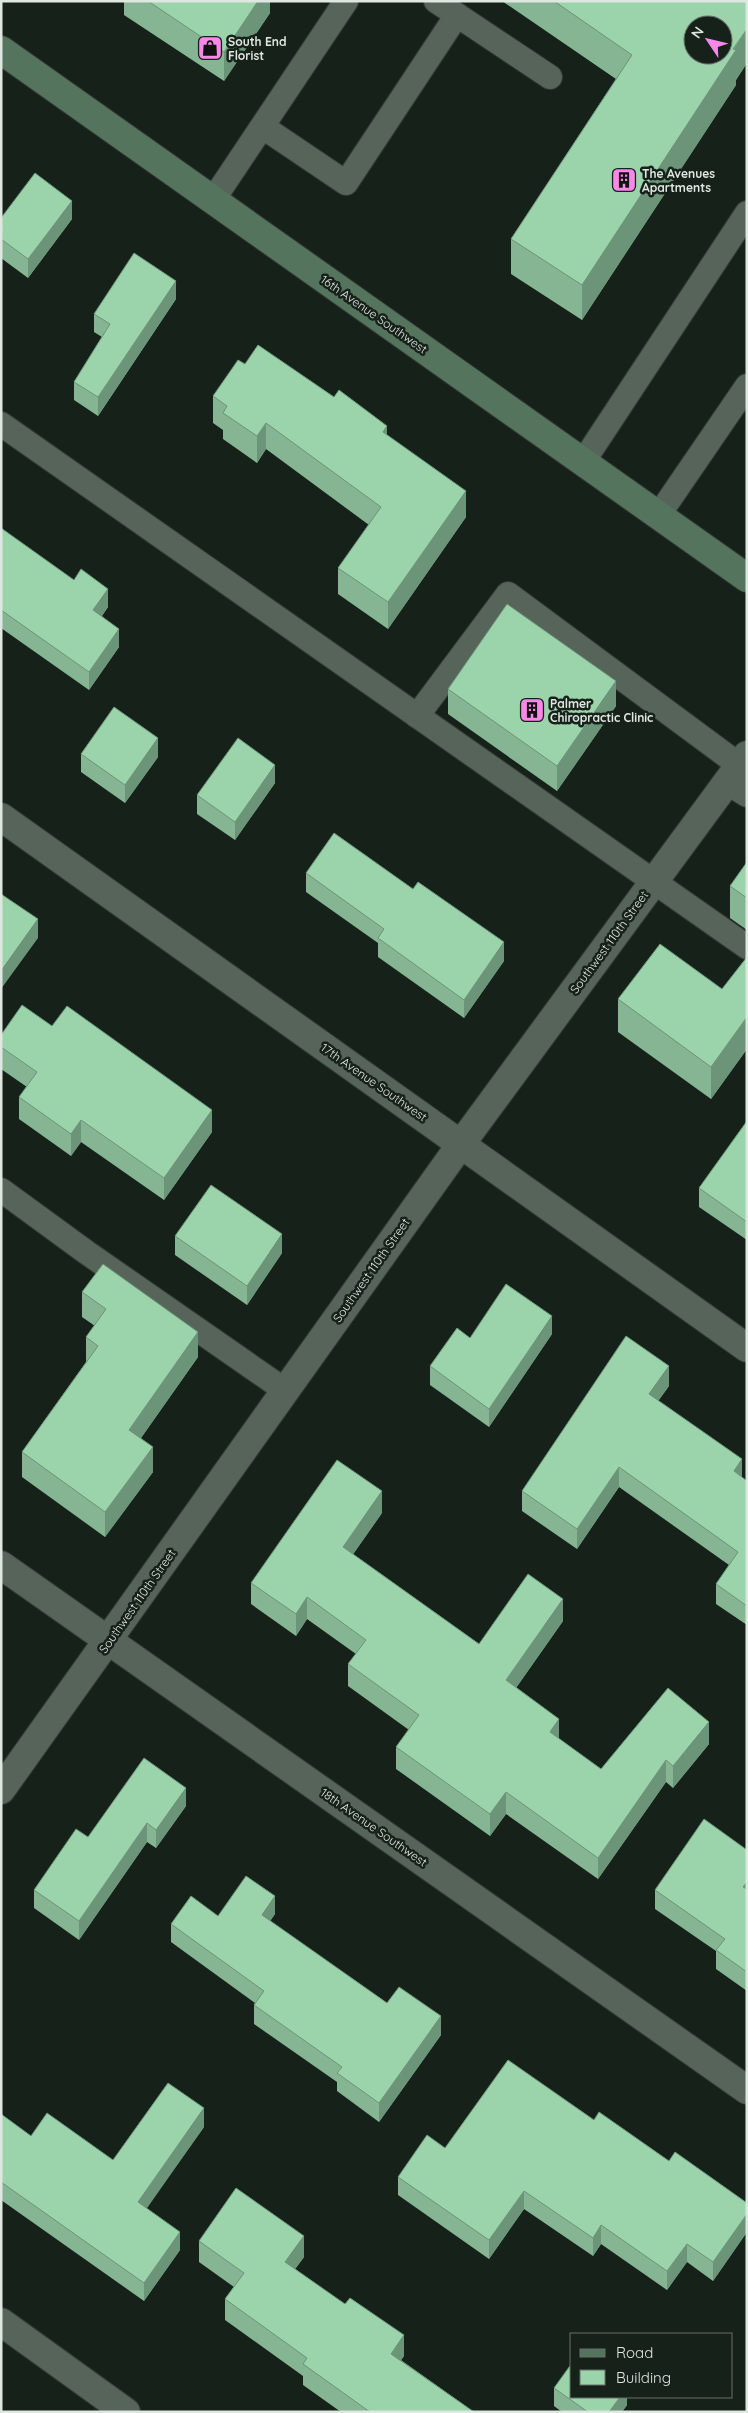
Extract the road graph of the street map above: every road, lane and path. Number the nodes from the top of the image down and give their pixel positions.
1 (346, 1) edge
2 (436, 1) edge
3 (457, 15) junction
4 (1, 50) edge
5 (550, 77) dead end
6 (262, 127) junction
7 (213, 200) junction
8 (747, 213) edge
9 (747, 386) edge
10 (1, 424) edge
11 (583, 462) junction
12 (658, 516) junction
13 (747, 578) edge
14 (417, 716) junction
15 (740, 774) edge
16 (1, 817) edge
17 (653, 882) junction
18 (747, 947) edge
19 (461, 1144) junction
20 (1, 1190) edge
21 (747, 1348) edge
22 (286, 1391) junction
23 (1, 1565) edge
24 (109, 1640) junction
25 (1, 1790) edge
26 (747, 2090) edge
27 (1, 2322) edge
28 (126, 2412) edge

1 - 6 lane
2 - 3 lane
3 - 5 lane
3 - 6 lane
4 - 7 main road, 16th Avenue Southwest
6 - 7 lane
7 - 11 main road, 16th Avenue Southwest
8 - 11 lane
9 - 12 lane
10 - 14 lane
11 - 12 main road, 16th Avenue Southwest
12 - 13 main road, 16th Avenue Southwest
14 - 15 lane
14 - 17 lane
15 - 17 street, Southwest 110th Street
16 - 19 street, 17th Avenue Southwest
17 - 18 lane
17 - 19 street, Southwest 110th Street
19 - 21 street, 17th Avenue Southwest
19 - 22 street, Southwest 110th Street
20 - 22 lane
22 - 24 street, Southwest 110th Street
23 - 24 street, 18th Avenue Southwest
24 - 25 street, Southwest 110th Street
24 - 26 street, 18th Avenue Southwest
27 - 28 street

